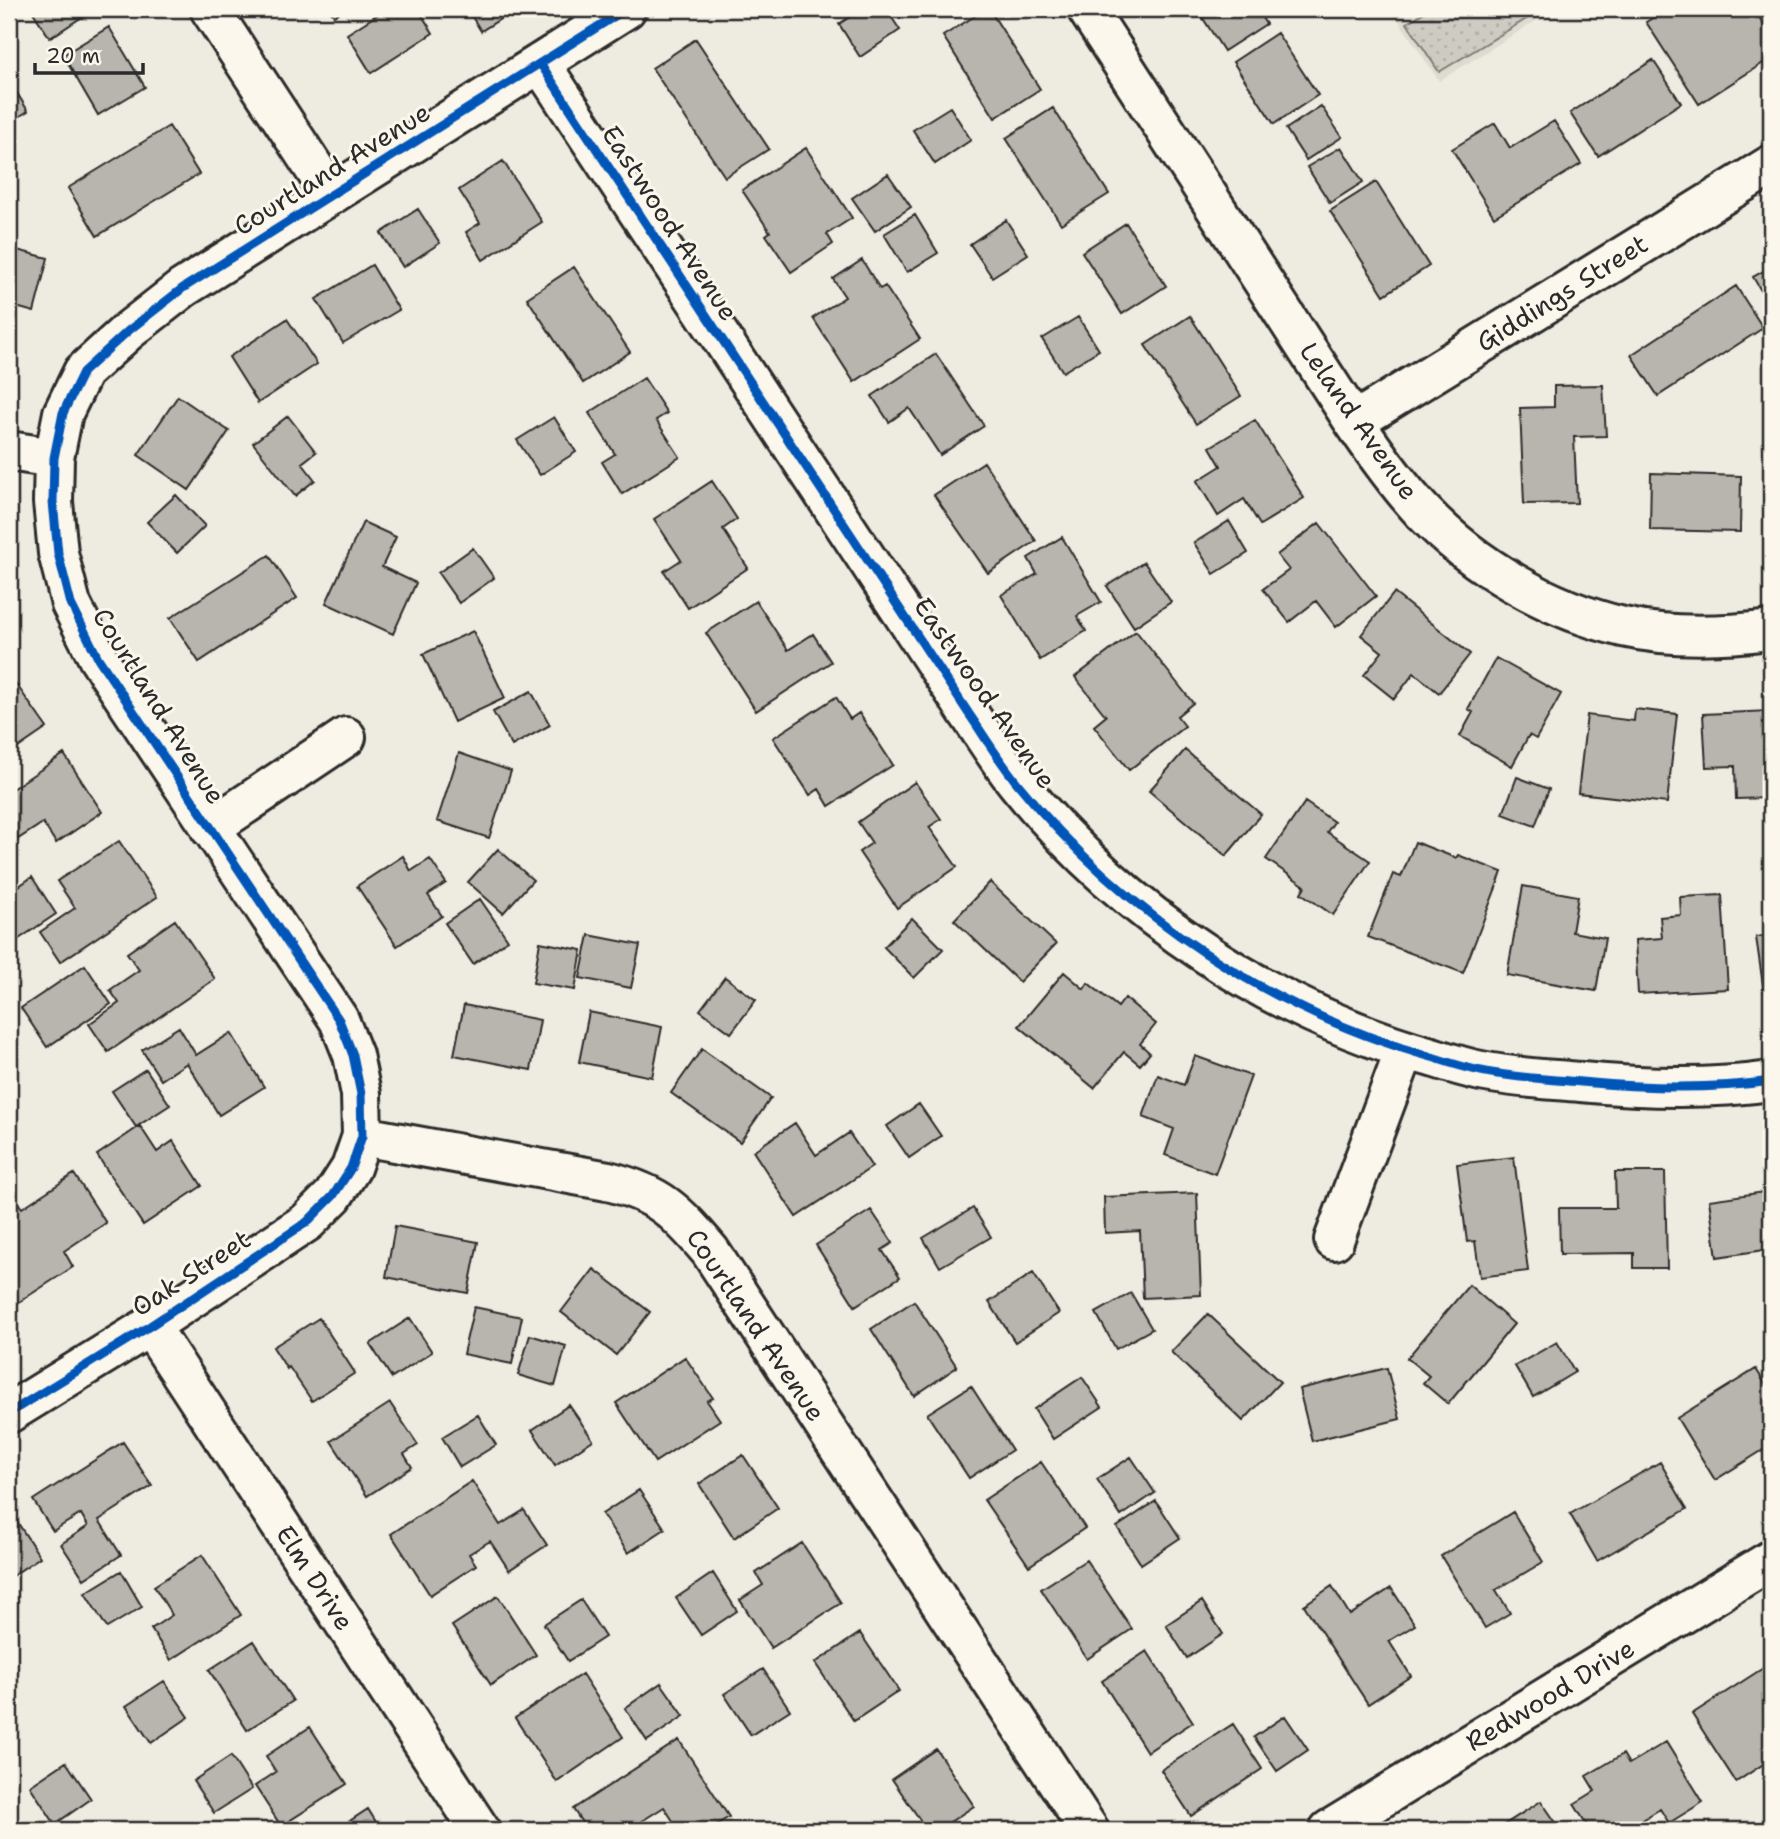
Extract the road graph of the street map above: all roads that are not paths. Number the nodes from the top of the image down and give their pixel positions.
1 (210, 9) edge
2 (626, 9) edge
3 (1087, 9) edge
4 (540, 63) junction
5 (1771, 165) edge
6 (331, 194) junction
7 (1354, 422) junction
8 (9, 450) edge
9 (54, 458) junction
10 (1771, 630) edge
11 (346, 737) dead end
12 (210, 828) junction
13 (1405, 1050) junction
14 (1771, 1081) edge
15 (362, 1136) junction
16 (1334, 1240) dead end
17 (149, 1326) junction
18 (9, 1413) edge
19 (1771, 1560) edge
20 (480, 1830) edge
21 (1089, 1830) edge
22 (1329, 1830) edge

1 - 6 street
2 - 4 street, Courtland Avenue
3 - 7 street, Leland Avenue
4 - 6 street, Courtland Avenue
4 - 13 street, Eastwood Avenue
5 - 7 street, Giddings Street
6 - 9 street, Courtland Avenue
7 - 10 street, Leland Avenue
8 - 9 street
9 - 12 street, Courtland Avenue
11 - 12 street, Courtland Avenue
12 - 15 street, Courtland Avenue
13 - 14 street, Eastwood Avenue
13 - 16 street
15 - 17 street, Oak Street
15 - 21 street, Courtland Avenue
17 - 18 street, Oak Street
17 - 20 street, Elm Drive
19 - 22 street, Redwood Drive

